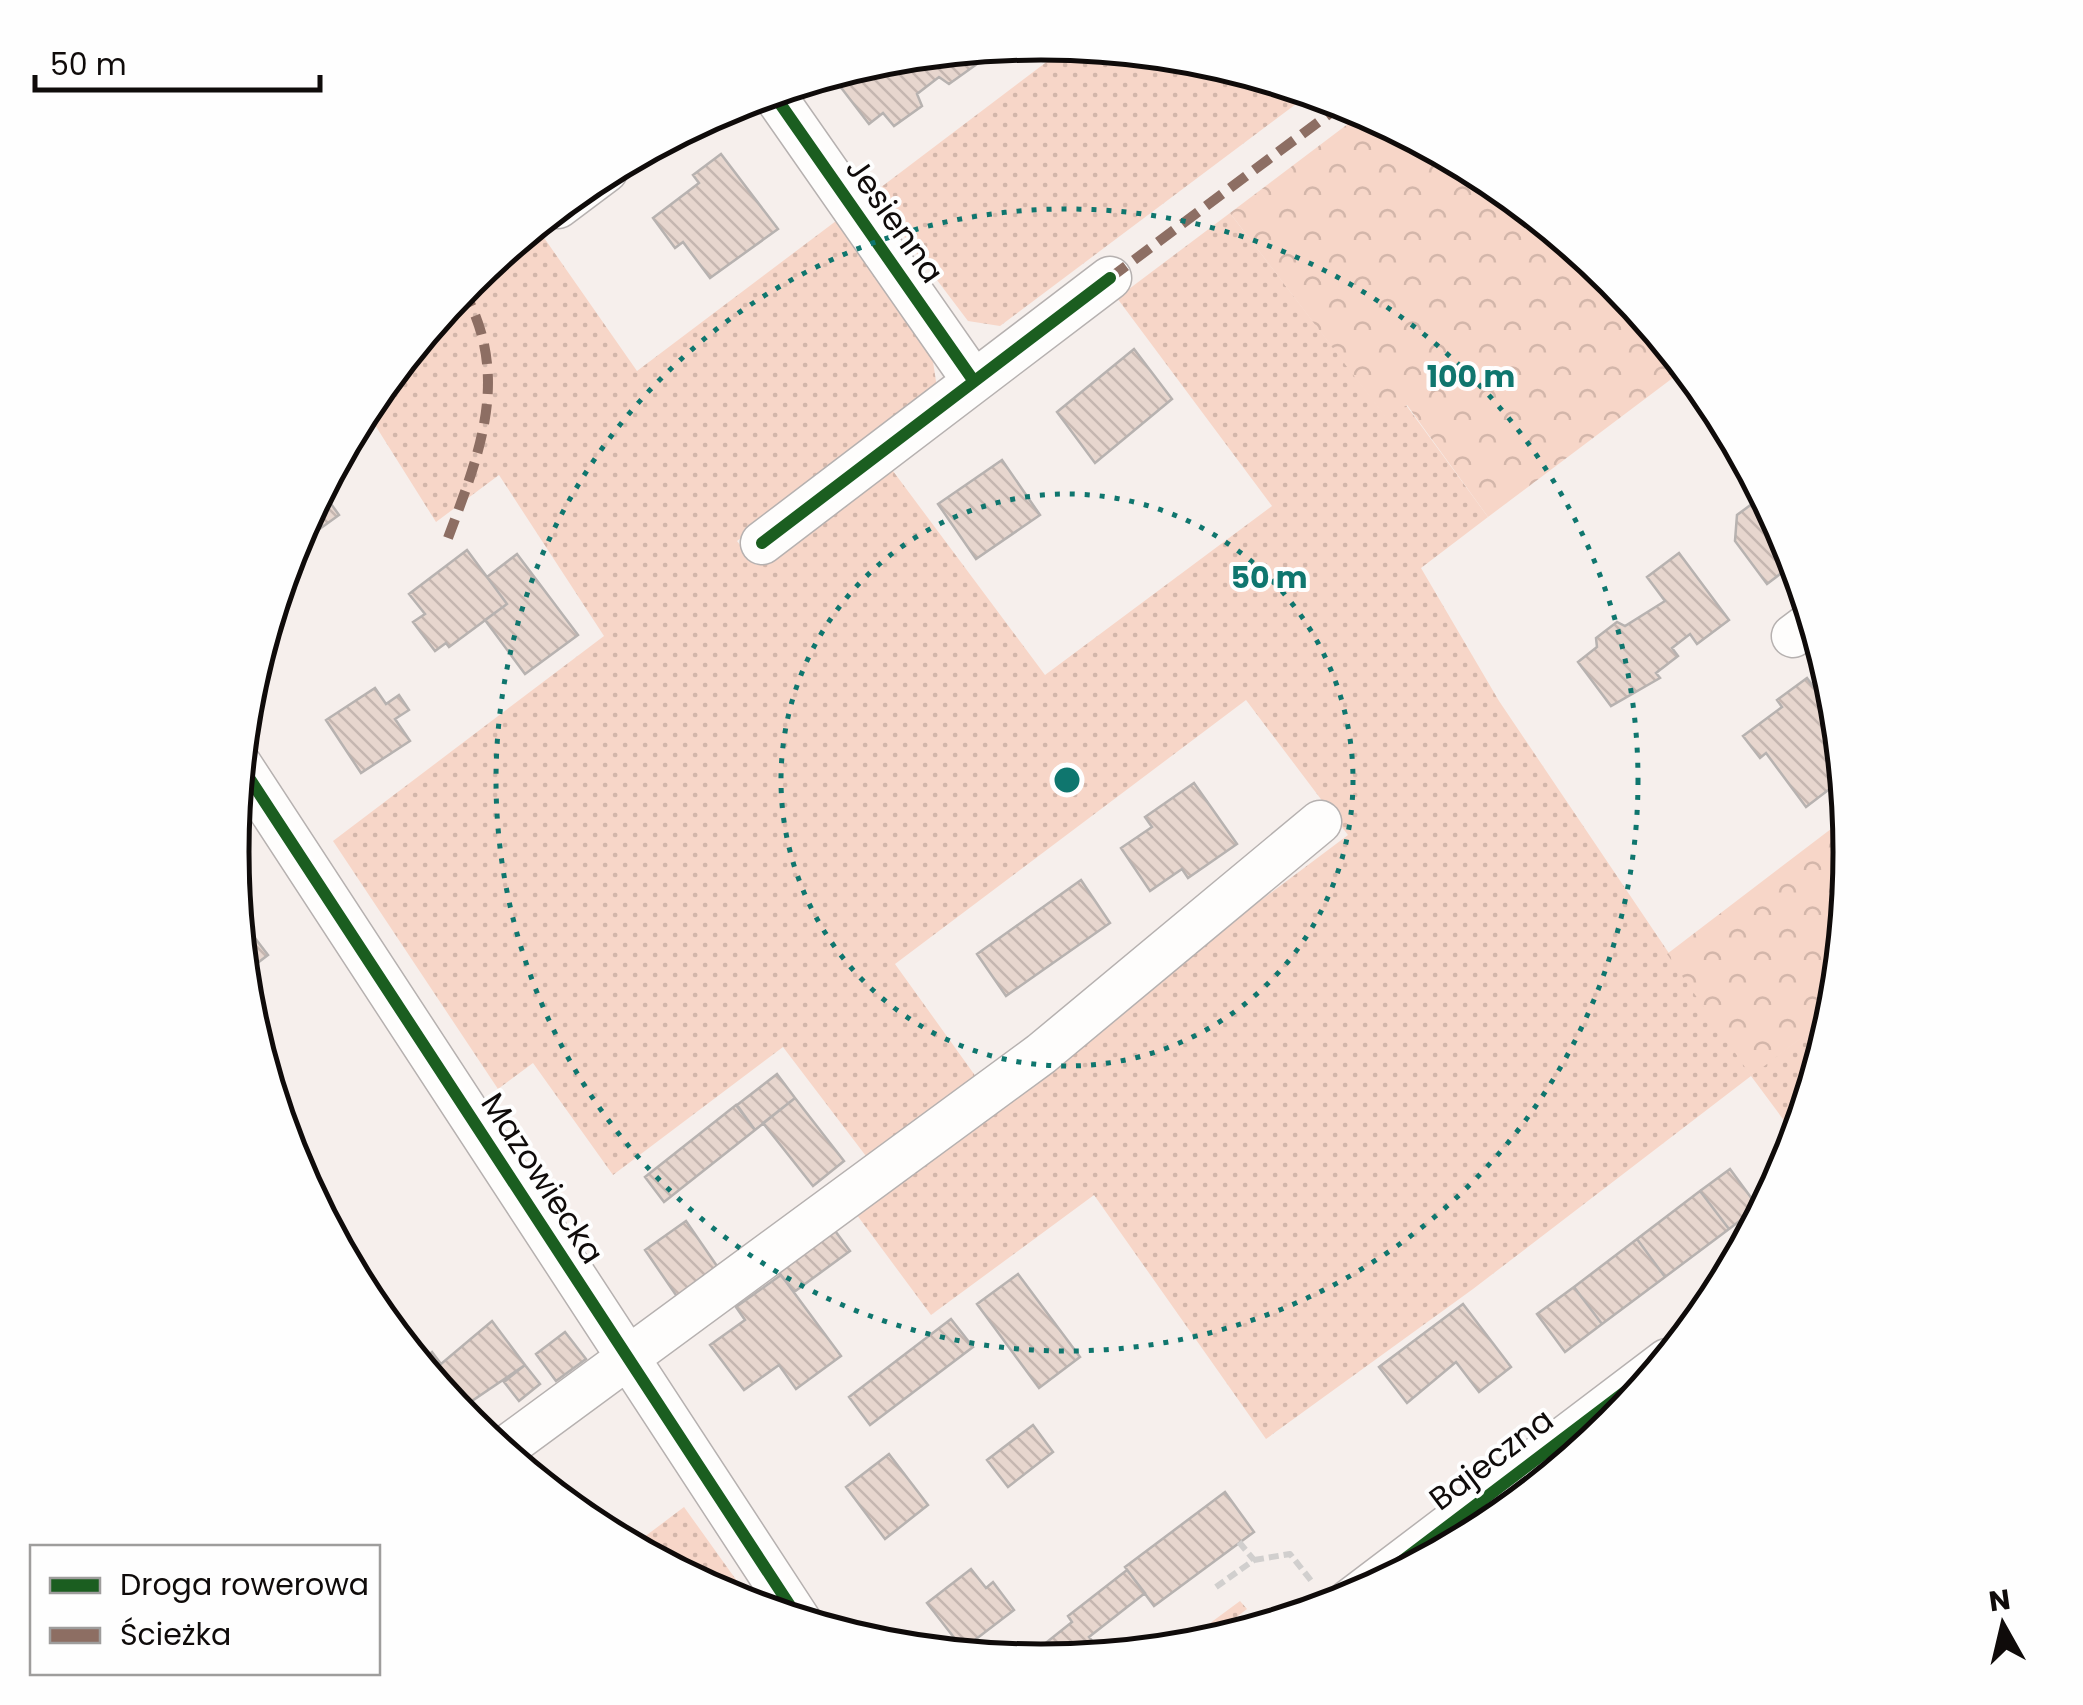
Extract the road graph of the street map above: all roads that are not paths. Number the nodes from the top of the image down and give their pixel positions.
1 (781, 104) edge
2 (1110, 278) dead end
3 (973, 380) junction
4 (762, 543) dead end
5 (253, 783) edge
6 (1320, 822) dead end
7 (626, 1357) junction
8 (1618, 1396) edge
9 (513, 1443) edge
10 (1369, 1574) edge
11 (788, 1603) edge

1 - 3 street, Jesienna
2 - 3 street
3 - 4 street
5 - 7 street, Mazowiecka
6 - 7 street
7 - 9 street
7 - 11 street, Mazowiecka
8 - 10 street, Bajeczna

